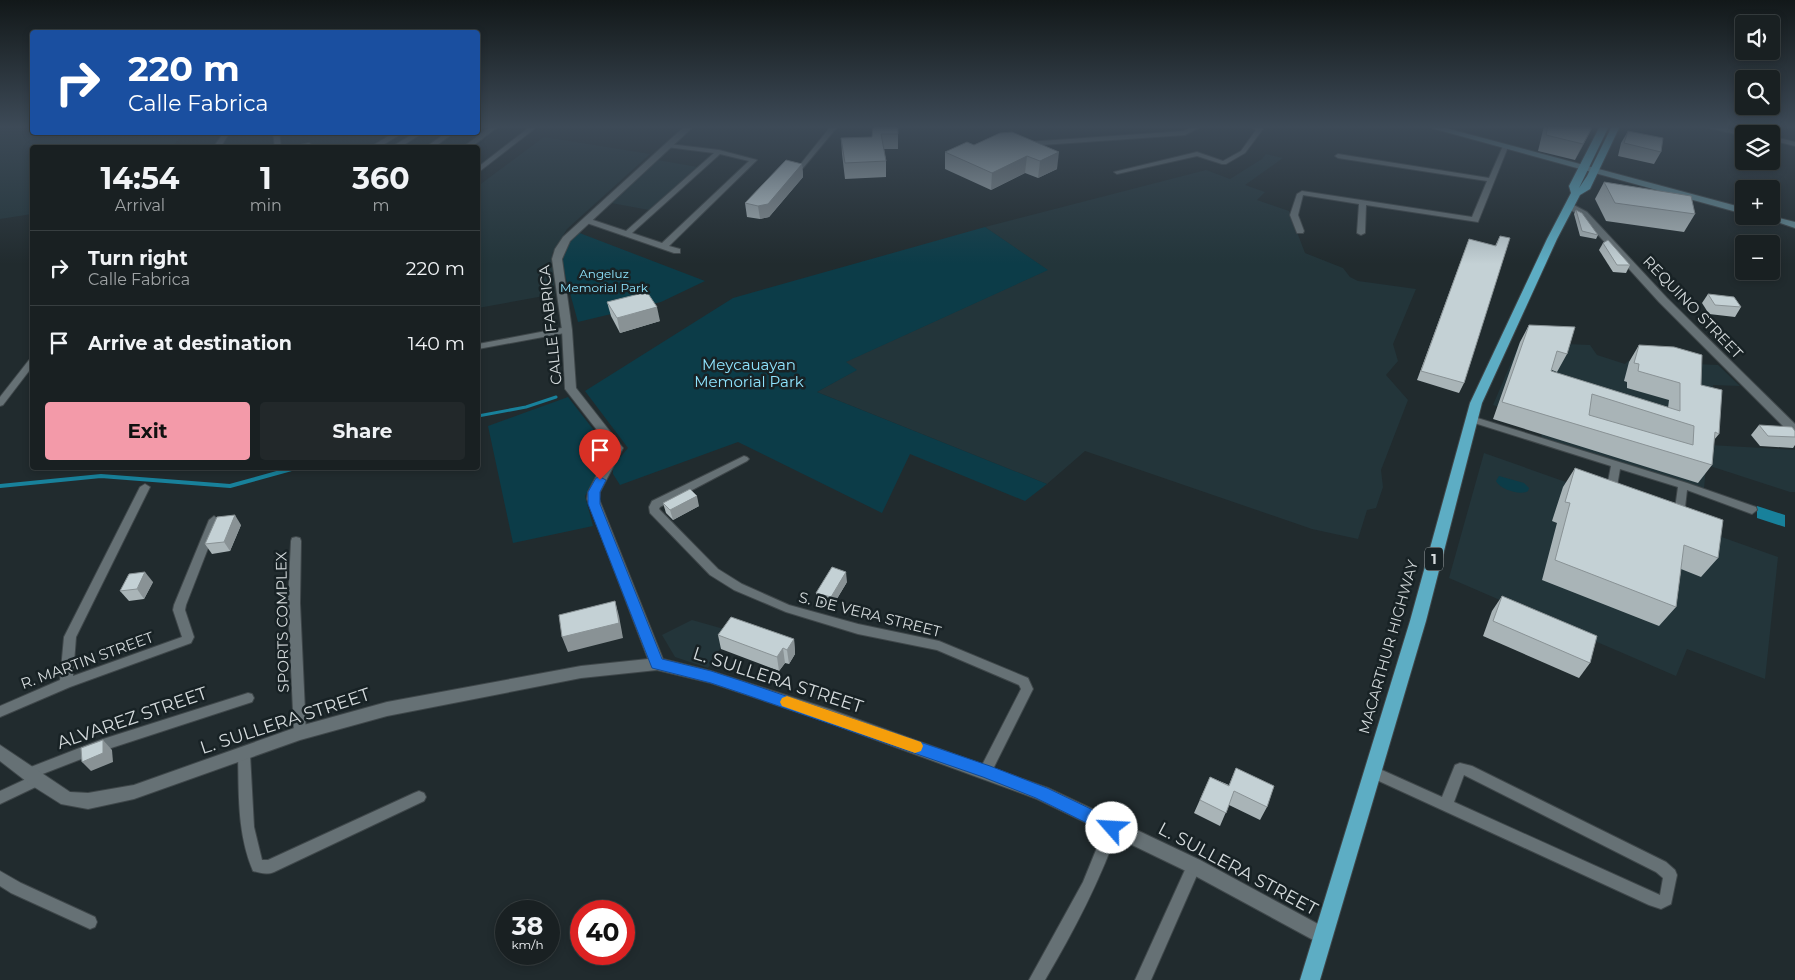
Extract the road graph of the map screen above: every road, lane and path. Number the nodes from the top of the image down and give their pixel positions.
1 (1594, 171) edge
2 (640, 172) edge
3 (697, 172) edge
4 (742, 172) edge
5 (1438, 172) edge
6 (1495, 172) edge
7 (1581, 172) edge
8 (1597, 172) edge
9 (1491, 180) junction
10 (1573, 199) junction
11 (1363, 202) junction
12 (1735, 209) edge
13 (587, 220) junction
14 (1780, 221) edge
15 (1795, 225) edge
16 (1300, 231) dead end
17 (628, 233) junction
18 (1361, 233) dead end
19 (664, 246) junction
20 (677, 251) dead end
21 (567, 330) junction
22 (480, 347) edge
23 (30, 365) edge
24 (0, 403) edge
25 (1471, 419) junction
26 (1790, 421) edge
27 (1795, 431) edge
28 (744, 459) dead end
29 (1616, 464) junction
30 (1683, 485) junction
31 (145, 487) dead end
32 (1611, 492) edge
33 (1752, 510) dead end
34 (1679, 516) edge
35 (214, 520) edge
36 (296, 540) dead end
37 (656, 664) junction
38 (66, 683) junction
39 (248, 698) dead end
40 (0, 712) edge
41 (300, 733) junction
42 (0, 752) edge
43 (244, 754) junction
44 (985, 771) junction
45 (1373, 772) junction
46 (33, 777) junction
47 (419, 797) dead end
48 (0, 798) edge
49 (1446, 806) junction
50 (1112, 828) junction
51 (1194, 866) junction
52 (0, 878) edge
53 (90, 922) dead end
54 (1323, 936) junction
55 (1037, 980) edge
56 (1143, 980) edge
57 (1310, 980) edge

1 - 10 highway, MACARTHUR HIGHWAY / 1
2 - 13 street, CALLE FABRICA
3 - 17 street
4 - 19 street
5 - 9 street
6 - 9 street
7 - 10 highway, MACARTHUR HIGHWAY / 1
8 - 12 main road
9 - 11 street
10 - 25 highway, MACARTHUR HIGHWAY / 1
10 - 26 street, REQUINO STREET
11 - 16 street
11 - 18 street
13 - 17 street
13 - 21 street, CALLE FABRICA
14 - 15 main road
17 - 19 street
19 - 20 street
21 - 22 street
21 - 37 street, CALLE FABRICA
23 - 24 street
25 - 29 street
25 - 45 highway, MACARTHUR HIGHWAY / 1
26 - 27 street, REQUINO STREET
28 - 44 street, S. DE VERA STREET
29 - 30 street
29 - 32 street
30 - 33 street
30 - 34 street
31 - 38 street
35 - 38 street, R. MARTIN STREET
36 - 41 street, SPORTS COMPLEX
37 - 41 street, L. SULLERA STREET
37 - 44 street, L. SULLERA STREET
38 - 40 street, R. MARTIN STREET
39 - 46 street, ALVAREZ STREET
41 - 43 street, L. SULLERA STREET
42 - 46 street, L. SULLERA STREET
43 - 46 street, L. SULLERA STREET
43 - 47 street
44 - 50 street, L. SULLERA STREET
45 - 49 street
45 - 54 highway, MACARTHUR HIGHWAY / 1
46 - 48 street, ALVAREZ STREET
49 - 49 street
50 - 51 street, L. SULLERA STREET
50 - 55 street
51 - 54 street, L. SULLERA STREET
51 - 56 street
52 - 53 street
54 - 57 highway, MACARTHUR HIGHWAY / 1

